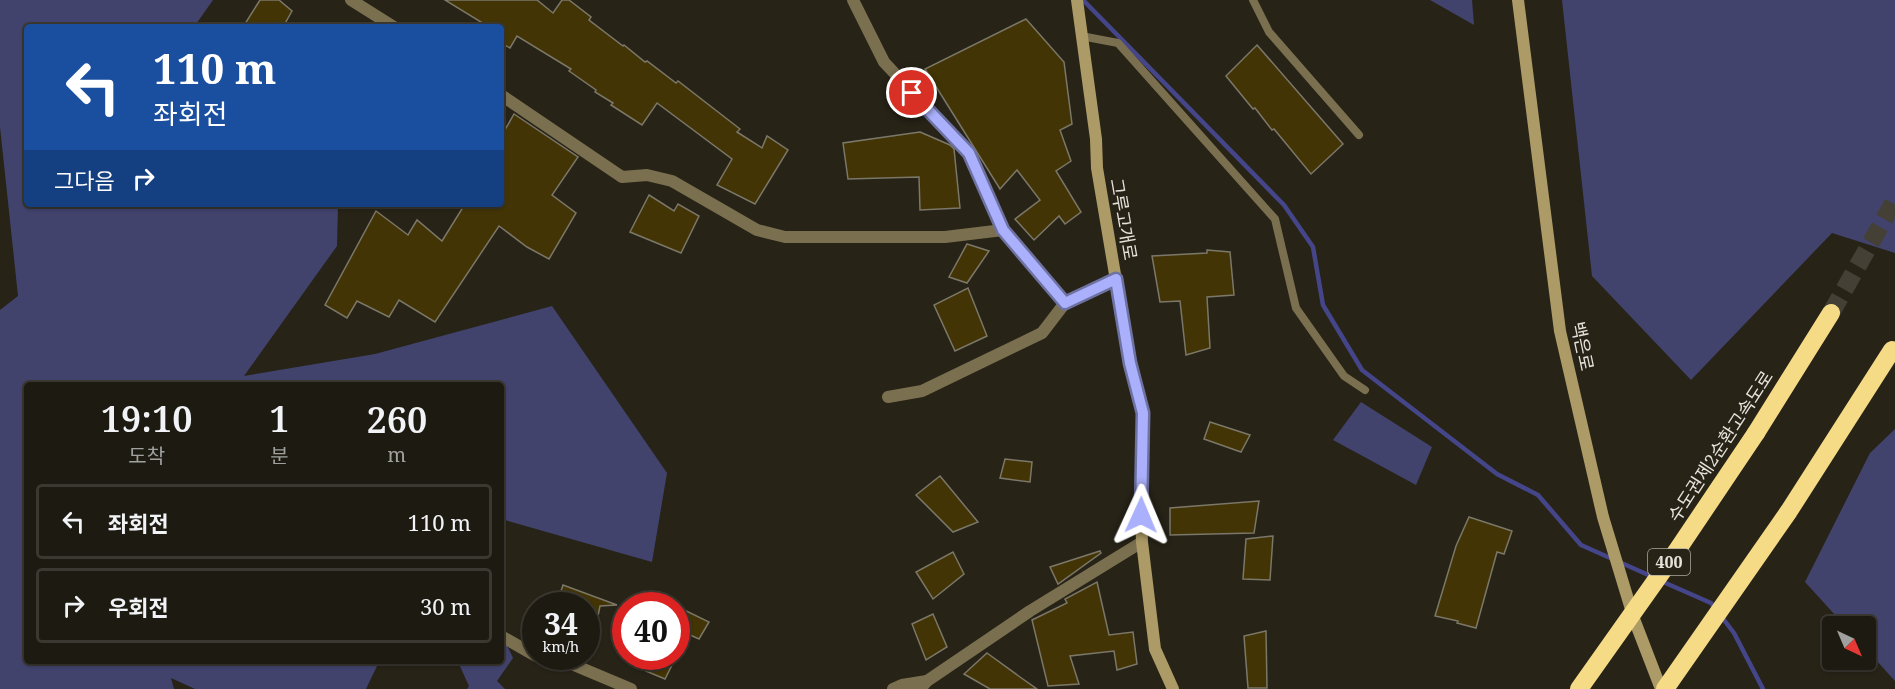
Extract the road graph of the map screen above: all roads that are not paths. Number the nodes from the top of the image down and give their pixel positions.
1 (351, 0) edge
2 (853, 0) edge
3 (1077, 0) edge
4 (1253, 0) edge
5 (1518, 0) edge
6 (389, 24) edge
7 (1081, 36) junction
8 (504, 97) edge
9 (1359, 135) dead end
10 (1003, 230) junction
11 (1116, 279) junction
12 (1065, 303) junction
13 (1831, 313) tunnel mouth
14 (1892, 350) dead end
15 (1365, 390) dead end
16 (888, 397) dead end
17 (1142, 542) junction
18 (504, 638) edge
19 (522, 648) edge
20 (586, 670) edge
21 (924, 685) edge
22 (631, 689) edge
23 (893, 689) edge
24 (1173, 689) edge
25 (1579, 689) edge
26 (1663, 689) edge

1 - 6 street
2 - 10 street
3 - 7 main road, 그루고개로
4 - 9 lane
5 - 26 main road, 백은로
7 - 11 main road, 그루고개로
7 - 15 lane
8 - 10 street
10 - 12 street
11 - 12 street
11 - 17 main road, 그루고개로
12 - 16 street
13 - 25 highway, 수도권제2순환고속도로 / 400, bridge
14 - 26 highway
17 - 21 street
17 - 24 main road, 그루고개로
18 - 19 street
20 - 22 street
21 - 23 street

